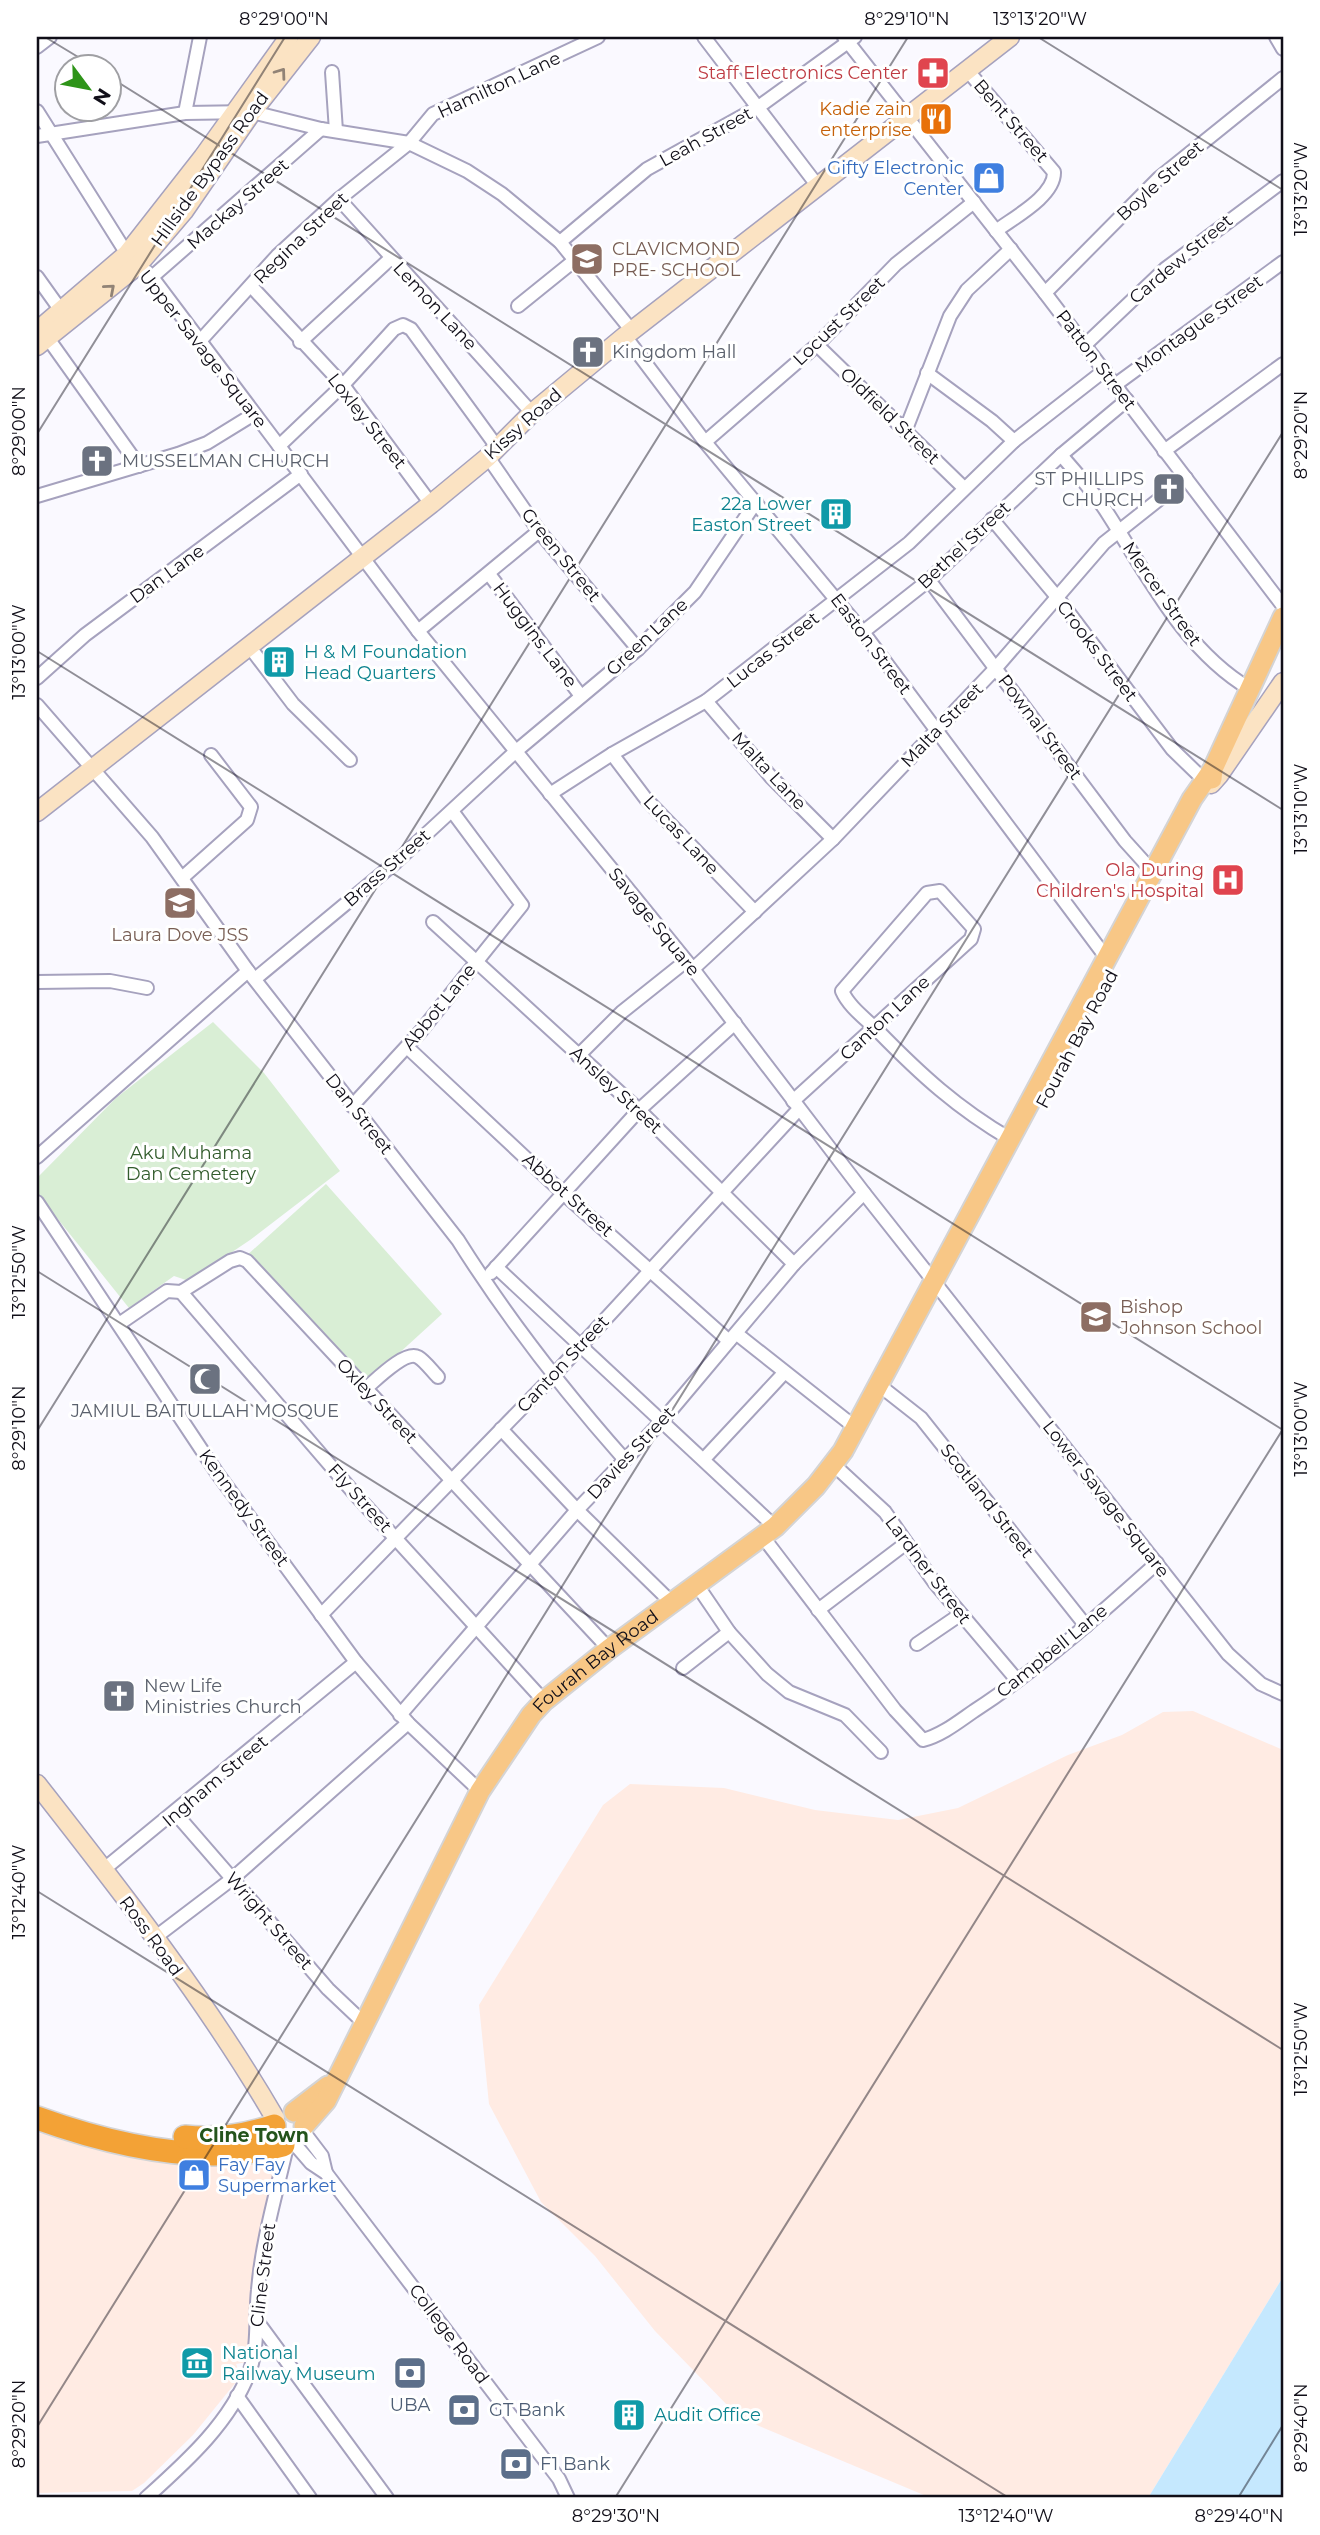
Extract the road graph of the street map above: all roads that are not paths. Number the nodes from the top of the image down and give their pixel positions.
1 (50, 37) edge
2 (200, 37) edge
3 (289, 37) edge
4 (311, 37) edge
5 (598, 37) edge
6 (1010, 37) edge
7 (1276, 37) edge
8 (711, 39) edge
9 (849, 39) edge
10 (37, 47) edge
11 (1283, 49) edge
12 (967, 70) junction
13 (332, 72) dead end
14 (1283, 78) edge
15 (757, 108) junction
16 (37, 111) edge
17 (252, 112) junction
18 (185, 113) junction
19 (233, 113) junction
20 (907, 116) junction
21 (321, 129) junction
22 (336, 131) junction
23 (53, 135) junction
24 (37, 136) edge
25 (409, 143) junction
26 (1283, 181) edge
27 (817, 185) junction
28 (339, 200) junction
29 (974, 202) junction
30 (996, 231) junction
31 (560, 242) junction
32 (1011, 249) junction
33 (391, 258) junction
34 (133, 259) junction
35 (575, 260) junction
36 (1283, 262) edge
37 (37, 277) edge
38 (152, 278) junction
39 (251, 286) junction
40 (1045, 293) junction
41 (518, 306) dead end
42 (62, 312) junction
43 (628, 334) junction
44 (40, 338) edge
45 (201, 340) junction
46 (299, 342) junction
47 (817, 345) junction
48 (1084, 345) junction
49 (1283, 364) edge
50 (1105, 370) junction
51 (927, 373) junction
52 (1115, 384) junction
53 (343, 385) junction
54 (1127, 400) junction
55 (532, 413) junction
56 (254, 415) junction
57 (906, 429) junction
58 (1014, 441) junction
59 (705, 442) junction
60 (279, 446) junction
61 (1164, 451) junction
62 (492, 452) junction
63 (1061, 455) junction
64 (139, 466) junction
65 (301, 474) junction
66 (1186, 478) junction
67 (963, 487) junction
68 (37, 496) edge
69 (756, 502) junction
70 (431, 503) junction
71 (992, 519) junction
72 (1118, 530) junction
73 (539, 531) junction
74 (362, 557) junction
75 (489, 574) junction
76 (929, 580) junction
77 (1057, 597) junction
78 (838, 600) junction
79 (1283, 606) edge
80 (1283, 617) edge
81 (418, 631) junction
82 (863, 632) junction
83 (249, 646) junction
84 (638, 649) junction
85 (995, 669) junction
86 (37, 678) edge
87 (1283, 682) edge
88 (1250, 689) junction
89 (581, 696) junction
90 (706, 701) junction
91 (37, 705) edge
92 (937, 730) junction
93 (515, 752) junction
94 (612, 754) junction
95 (211, 755) dead end
96 (350, 760) dead end
97 (93, 768) junction
98 (1209, 777) junction
99 (550, 794) junction
100 (452, 811) junction
101 (37, 812) edge
102 (833, 839) junction
103 (1153, 872) junction
104 (182, 878) junction
105 (755, 912) junction
106 (433, 922) dead end
107 (1108, 960) junction
108 (476, 962) junction
109 (689, 965) junction
110 (251, 975) junction
111 (37, 982) edge
112 (147, 988) dead end
113 (734, 1023) junction
114 (873, 1025) junction
115 (407, 1047) junction
116 (578, 1056) junction
117 (796, 1105) junction
118 (352, 1106) junction
119 (1034, 1107) junction
120 (639, 1110) junction
121 (1010, 1139) junction
122 (37, 1157) edge
123 (722, 1190) junction
124 (563, 1193) junction
125 (864, 1193) junction
126 (37, 1202) edge
127 (971, 1227) junction
128 (794, 1264) junction
129 (496, 1267) junction
130 (649, 1270) junction
131 (484, 1281) junction
132 (934, 1290) junction
133 (181, 1292) junction
134 (119, 1324) junction
135 (733, 1337) junction
136 (578, 1346) junction
137 (784, 1373) junction
138 (554, 1375) junction
139 (438, 1377) dead end
140 (879, 1385) junction
141 (365, 1389) junction
142 (662, 1420) junction
143 (856, 1428) junction
144 (501, 1429) junction
145 (704, 1459) junction
146 (625, 1460) junction
147 (834, 1465) junction
148 (452, 1480) junction
149 (577, 1510) junction
150 (769, 1532) junction
151 (396, 1538) junction
152 (905, 1544) junction
153 (1157, 1563) junction
154 (531, 1566) junction
155 (697, 1585) junction
156 (672, 1603) junction
157 (818, 1610) junction
158 (961, 1614) junction
159 (321, 1615) junction
160 (476, 1626) junction
161 (1086, 1626) junction
162 (729, 1632) junction
163 (917, 1644) dead end
164 (609, 1649) junction
165 (356, 1662) junction
166 (683, 1668) dead end
167 (1017, 1680) junction
168 (1283, 1694) edge
169 (544, 1701) junction
170 (404, 1719) junction
171 (881, 1752) dead end
172 (37, 1784) edge
173 (480, 1791) junction
174 (176, 1814) junction
175 (103, 1870) junction
176 (232, 1879) junction
177 (153, 1939) junction
178 (365, 2024) junction
179 (37, 2102) edge
180 (37, 2118) edge
181 (289, 2128) junction
182 (257, 2321) junction
183 (237, 2396) junction
184 (146, 2498) edge
185 (310, 2498) edge
186 (387, 2498) edge
187 (568, 2498) edge

1 - 10 street
2 - 18 street
3 - 19 main road, Hillside Bypass Road
17 -> 4 main road, Hillside Bypass Road
5 - 25 street, Hamilton Lane
6 - 12 main road, Kissy Road
7 - 11 street
8 - 15 street
9 - 15 street, Leah Street
9 - 20 street, Patton Street
12 - 20 main road, Kissy Road
12 - 30 street, Bent Street
13 - 22 street
14 - 40 street, Boyle Street
15 - 27 street
15 - 31 street, Leah Street
16 - 23 street, Upper Savage Square
17 - 19 street, Easton Street
17 - 21 street, Easton Street
17 - 34 main road, Hillside Bypass Road
18 - 19 street, Easton Street
18 - 23 street, Easton Street
19 - 34 main road, Hillside Bypass Road
20 - 27 main road, Kissy Road
20 - 29 street, Patton Street
21 - 22 street, Easton Street
21 - 38 street, Mackay Street
22 - 25 street, Easton Street
23 - 24 street, Easton Street
23 - 34 street, Upper Savage Square
25 - 28 street, Regina Street
25 - 31 street, Easton Street
26 - 48 street, Cardew Street
27 - 43 main road, Kissy Road
28 - 33 street, Lemon Lane
28 - 39 street, Regina Street
29 - 30 street, Patton Street
29 - 47 street, Locust Street
30 - 32 street, Patton Street
31 - 35 street, Easton Street
32 - 40 street, Patton Street
32 - 51 street
33 - 46 street
33 - 55 street, Lemon Lane
34 - 38 street, Upper Savage Square
34 - 42 main road, Hillside Bypass Road
44 -> 34 main road, Hillside Bypass Road
35 - 41 street
35 - 43 street, Easton Street
36 - 52 street, Montague Street
37 - 42 street
38 - 45 street, Upper Savage Square
39 - 45 street, Regina Street
39 - 46 street, Loxley Street
40 - 48 street, Patton Street
42 - 44 main road, Hillside Bypass Road
43 - 55 main road, Kissy Road
43 - 59 street, Easton Street
44 - 64 street
45 - 56 street, Upper Savage Square
46 - 53 street, Loxley Street
47 - 57 street, Oldfield Street
47 - 59 street, Locust Street
48 - 50 street, Patton Street
49 - 61 street
50 - 52 street, Patton Street
50 - 58 street, Lucas Street
51 - 57 street
51 - 58 street
52 - 54 street, Patton Street
53 - 60 street
53 - 62 street, Green Street
53 - 70 street, Loxley Street
54 - 61 street, Patton Street
54 - 63 street, Bethel Street
55 - 62 main road, Kissy Road
56 - 60 street, Upper Savage Square
56 - 64 street
57 - 67 street, Oldfield Street
58 - 67 street, Lucas Street
59 - 69 street, Easton Street
60 - 65 street, Upper Savage Square
61 - 66 street, Patton Street
62 - 70 main road, Kissy Road
62 - 73 street, Green Street
63 - 71 street, Bethel Street
63 - 72 street, Mercer Street
64 - 68 street
65 - 74 street, Upper Savage Square
65 - 86 street, Dan Lane
66 - 72 street, Malta Street
66 - 79 street, Patton Street
67 - 78 street, Lucas Street
69 - 78 street, Easton Street
69 - 84 street, Green Lane
70 - 74 main road, Kissy Road
71 - 76 street, Bethel Street
71 - 77 street, Crooks Street
72 - 77 street, Malta Street
72 - 88 street, Mercer Street
73 - 75 street
73 - 84 street, Green Street
74 - 81 street, Savage Square
74 - 83 main road, Kissy Road
75 - 81 street
75 - 89 street, Huggins Lane
76 - 82 street, Bethel Street
76 - 85 street, Pownal Street
77 - 85 street, Malta Street
77 - 98 street, Crooks Street
78 - 82 street, Easton Street
78 - 90 street, Lucas Street
80 - 88 main road, Fourah Bay Road
81 - 93 street, Savage Square
82 - 92 street, Easton Street
83 - 96 street
83 - 97 main road, Kissy Road
84 - 89 street, Green Lane
85 - 92 street, Malta Street
85 - 103 street, Pownal Street
87 - 98 main road
88 - 98 main road, Fourah Bay Road
89 - 93 street, Green Lane
90 - 94 street, Lucas Street
90 - 102 street, Malta Lane
91 - 97 street, Dan Street
92 - 102 street, Malta Street
92 - 107 street, Easton Street
93 - 99 street, Savage Square
93 - 100 street, Brass Street
94 - 99 street, Lucas Street
94 - 105 street, Lucas Lane
95 - 104 street
97 - 101 main road, Kissy Road
97 - 104 street, Dan Street
98 - 103 main road, Fourah Bay Road
98 - 119 main road, Fourah Bay Road
99 - 109 street, Savage Square
100 - 108 street, Abbot Lane
100 - 110 street, Brass Street
102 - 105 street, Malta Street
103 - 107 main road, Fourah Bay Road
104 - 110 street, Dan Street
105 - 109 street, Malta Street
106 - 108 street, Ansley Street
107 - 119 main road, Fourah Bay Road
108 - 115 street, Abbot Lane
108 - 116 street, Ansley Street
109 - 113 street, Savage Square
109 - 116 street, Malta Street
110 - 118 street, Dan Street
110 - 122 street, Brass Street
111 - 112 street
113 - 117 street, Savage Square
113 - 120 street
114 - 114 street, Canton Lane
114 - 117 street, Canton Lane
114 - 121 street
115 - 118 street, Abbot Lane
115 - 124 street, Abbot Street
116 - 120 street, Ansley Street
117 - 123 street, Canton Street
117 - 125 street, Savage Square
118 - 131 street, Dan Street
119 - 121 main road, Fourah Bay Road
119 - 127 main road, Fourah Bay Road
120 - 123 street, Ansley Street
120 - 124 street
121 - 127 main road, Fourah Bay Road
123 - 128 street, Ansley Street
123 - 130 street, Canton Street
124 - 129 street
124 - 130 street, Abbot Street
125 - 128 street, Davies Street
125 - 132 street, Savage Square
126 - 134 street, Kennedy Street
127 - 132 main road, Fourah Bay Road
128 - 135 street, Davies Street
129 - 131 street
129 - 136 street
130 - 135 street, Abbot Street
130 - 136 street, Canton Street
131 - 138 street, Dan Street
132 - 140 main road, Fourah Bay Road
132 - 153 street, Lower Savage Square
133 - 134 street, Oxley Street
133 - 141 street, Oxley Street
133 - 151 street, Fly Street
134 - 159 street, Kennedy Street
135 - 137 street, Abbot Street
135 - 142 street, Davies Street
136 - 138 street, Canton Street
136 - 142 street
137 - 143 street, Abbot Street
137 - 145 street
138 - 144 street, Canton Street
138 - 146 street, Dan Street
139 - 141 street
140 - 143 main road, Fourah Bay Road
140 - 161 street, Scotland Street
141 - 148 street, Oxley Street
142 - 145 street
142 - 146 street, Davies Street
143 - 147 main road, Fourah Bay Road
144 - 148 street, Canton Street
144 - 149 street
145 - 150 street
146 - 149 street, Davies Street
147 - 150 main road, Fourah Bay Road
147 - 152 street, Lardner Street
148 - 151 street, Canton Street
148 - 154 street, Oxley Street
149 - 154 street, Davies Street
149 - 156 street
150 - 155 main road, Fourah Bay Road
150 - 157 street
151 - 159 street, Canton Street
151 - 160 street, Fly Street
152 - 157 street
152 - 158 street, Lardner Street
153 - 161 street, Campbell Lane
153 - 168 street, Lower Savage Square
154 - 160 street, Davies Street
154 - 164 street, Oxley Street
155 - 156 main road, Fourah Bay Road
155 - 162 street
156 - 164 main road, Fourah Bay Road
157 - 167 street, Campbell Lane
158 - 163 street
158 - 167 street, Lardner Street
159 - 165 street, Kennedy Street
160 - 169 street, Fly Street
160 - 170 street, Davies Street
161 - 167 street, Campbell Lane
162 - 166 street
162 - 171 street
164 - 169 main road, Fourah Bay Road
165 - 170 street, Kennedy Street
165 - 174 street, Ingham Street
169 - 173 main road, Fourah Bay Road
170 - 173 street, Kennedy Street
170 - 176 street, Davies Street
172 - 175 main road, Ross Road
173 - 178 main road, Fourah Bay Road
174 - 175 street, Ingham Street
174 - 176 street, Wright Street
175 - 177 main road, Ross Road
176 - 177 street, Davies Street
176 - 178 street, Wright Street
177 - 181 main road, Ross Road
178 - 181 main road, Fourah Bay Road
179 - 181 highway
180 - 181 highway
181 - 182 street, Cline Street
181 - 187 street, College Road
182 - 183 street, Cline Street
182 - 186 street
183 - 184 street, Cline Street
183 - 185 street

